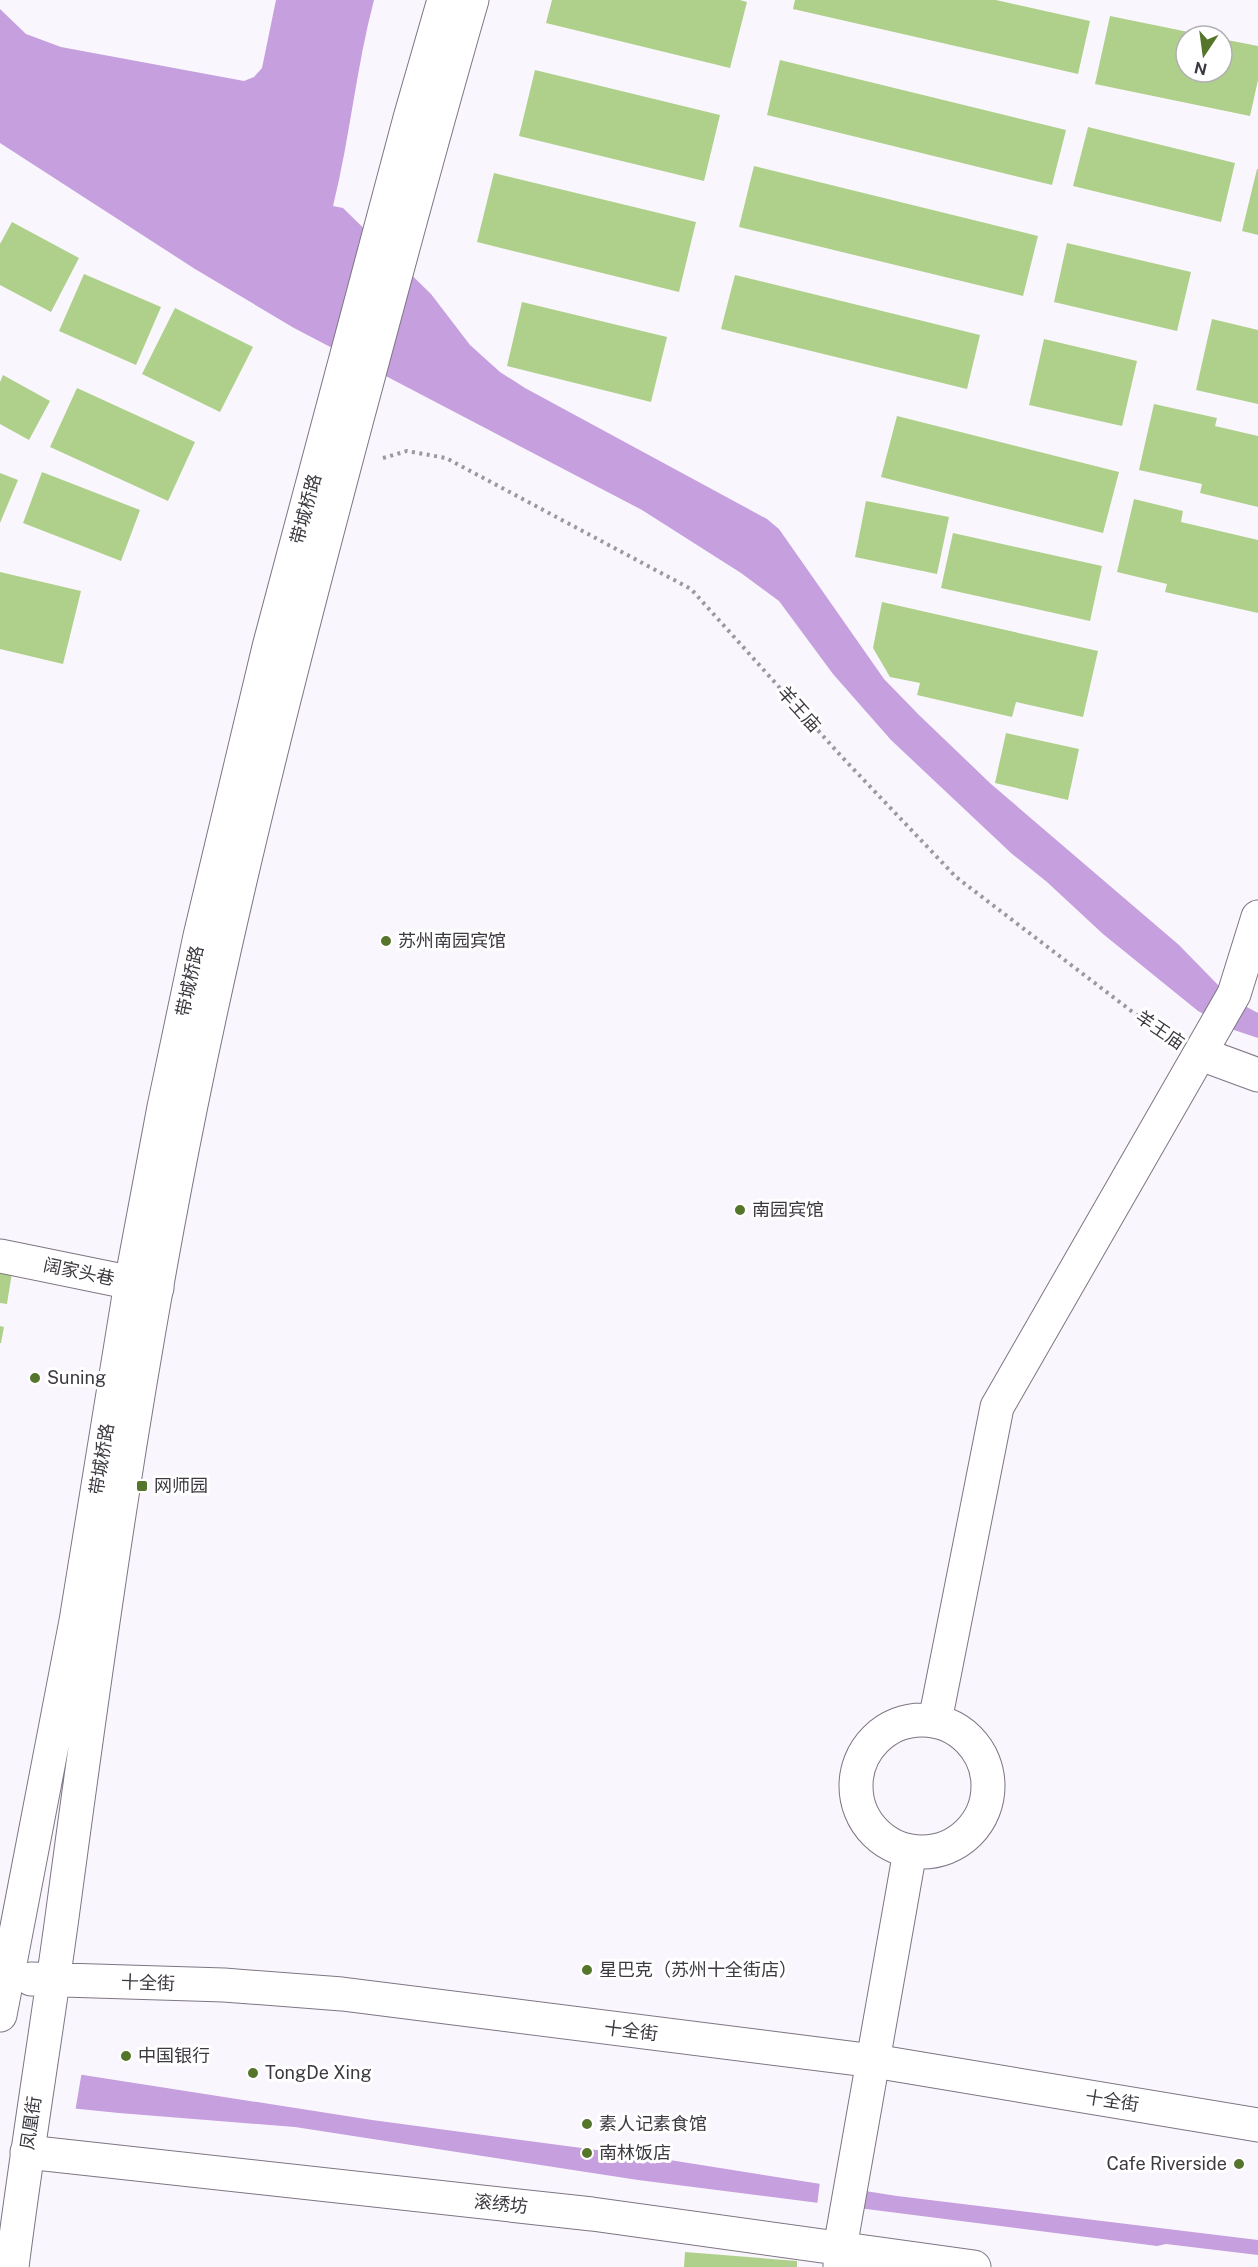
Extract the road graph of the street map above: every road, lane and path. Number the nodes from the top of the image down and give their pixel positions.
1 (444, 0) edge
2 (472, 0) edge
3 (423, 122) junction
4 (380, 459) dead end
5 (1258, 917) edge
6 (1201, 1054) junction
7 (1258, 1075) edge
8 (0, 1256) edge
9 (144, 1286) junction
10 (935, 1721) junction
11 (910, 1851) junction
12 (3, 1977) edge
13 (53, 1980) junction
14 (0, 2015) edge
15 (874, 2061) junction
16 (1258, 2125) edge
17 (27, 2152) junction
18 (841, 2251) edge
19 (12, 2267) edge
20 (974, 2267) edge

1 - 3 main road, 带城桥路
2 - 3 main road, 带城桥路
3 - 9 main road, 带城桥路
4 - 6 path, 羊王庙
5 - 6 main road
6 - 7 main road, 羊王庙
6 - 10 main road
8 - 9 main road, 阔家头巷
9 - 12 main road, 带城桥路
9 - 13 main road, 带城桥路
10 - 11 main road
10 - 11 main road
11 - 15 main road
12 - 13 main road, 十全街
12 - 14 main road
13 - 15 main road, 十全街
13 - 17 main road, 凤凰街
15 - 16 main road, 十全街
15 - 18 main road
17 - 18 main road, 滚绣坊
17 - 19 main road, 凤凰街
18 - 20 main road, 滚绣坊

